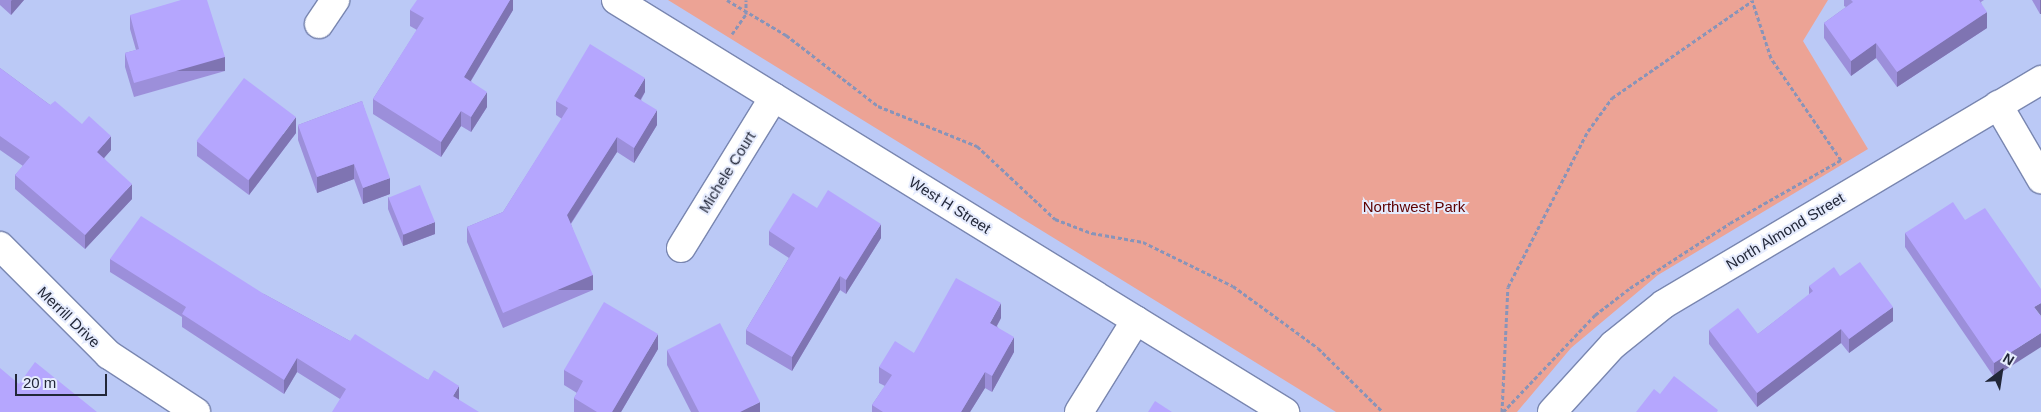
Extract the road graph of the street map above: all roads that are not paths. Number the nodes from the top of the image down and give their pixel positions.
1 (335, 0) edge
2 (616, 0) edge
3 (319, 24) dead end
4 (2041, 80) edge
5 (774, 96) junction
6 (1998, 105) junction
7 (2041, 179) edge
8 (0, 246) edge
9 (681, 248) dead end
10 (1136, 320) junction
11 (196, 412) edge
12 (1079, 412) edge
13 (1284, 412) edge
14 (1552, 412) edge

1 - 3 street
2 - 5 street, West H Street
4 - 6 street, North Almond Street
5 - 9 street, Michele Court
5 - 10 street, West H Street
6 - 7 street
6 - 14 street, North Almond Street
8 - 11 street, Merrill Drive
10 - 12 street
10 - 13 street, West H Street

